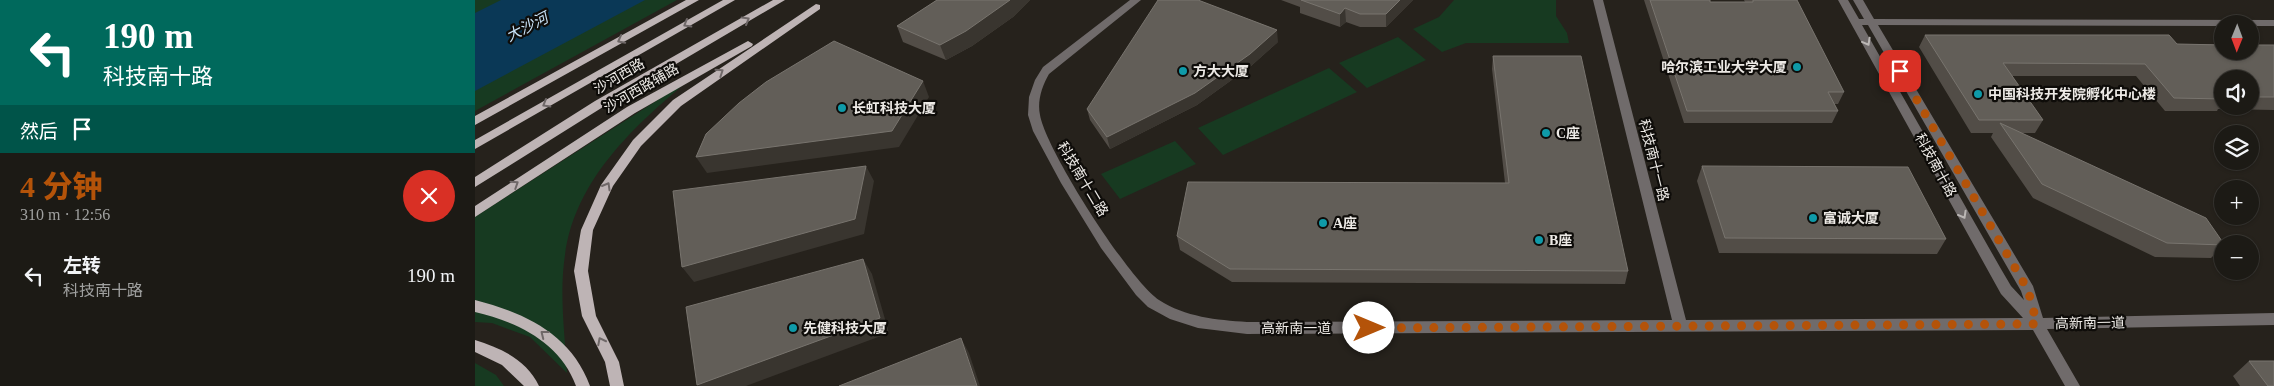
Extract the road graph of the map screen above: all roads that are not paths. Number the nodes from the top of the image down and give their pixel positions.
1 (694, 0) edge
2 (730, 0) edge
3 (780, 0) edge
4 (827, 0) edge
5 (1136, 0) edge
6 (1598, 0) edge
7 (1843, 0) edge
8 (1858, 0) edge
9 (816, 7) junction
10 (1856, 22) junction
11 (1871, 22) junction
12 (2274, 23) edge
13 (475, 121) edge
14 (475, 145) edge
15 (475, 183) edge
16 (475, 212) edge
17 (475, 306) edge
18 (2274, 319) edge
19 (2037, 324) junction
20 (1681, 327) junction
21 (1247, 328) joint
22 (475, 346) edge
23 (532, 386) edge
24 (583, 386) edge
25 (617, 386) edge
26 (2073, 386) edge

1 -> 13 main road
2 -> 14 main road, 沙河西路
15 -> 3 main road, 沙河西路
4 - 9 main road, 沙河西路辅路
5 - 21 street, 科技南十二路
6 - 20 street, 科技南十一路
7 - 10 street, 科技南十路
8 - 11 street, 科技南十路
16 -> 9 main road, 沙河西路辅路
25 -> 9 main road
10 - 11 street
10 -> 19 street, 科技南十路
11 - 12 street
11 - 19 street, 科技南十路
24 -> 17 main road
18 - 19 street, 高新南一道
19 - 20 street, 高新南一道
19 - 26 street, 科技南十路
20 - 21 street, 高新南一道
22 - 23 main road

